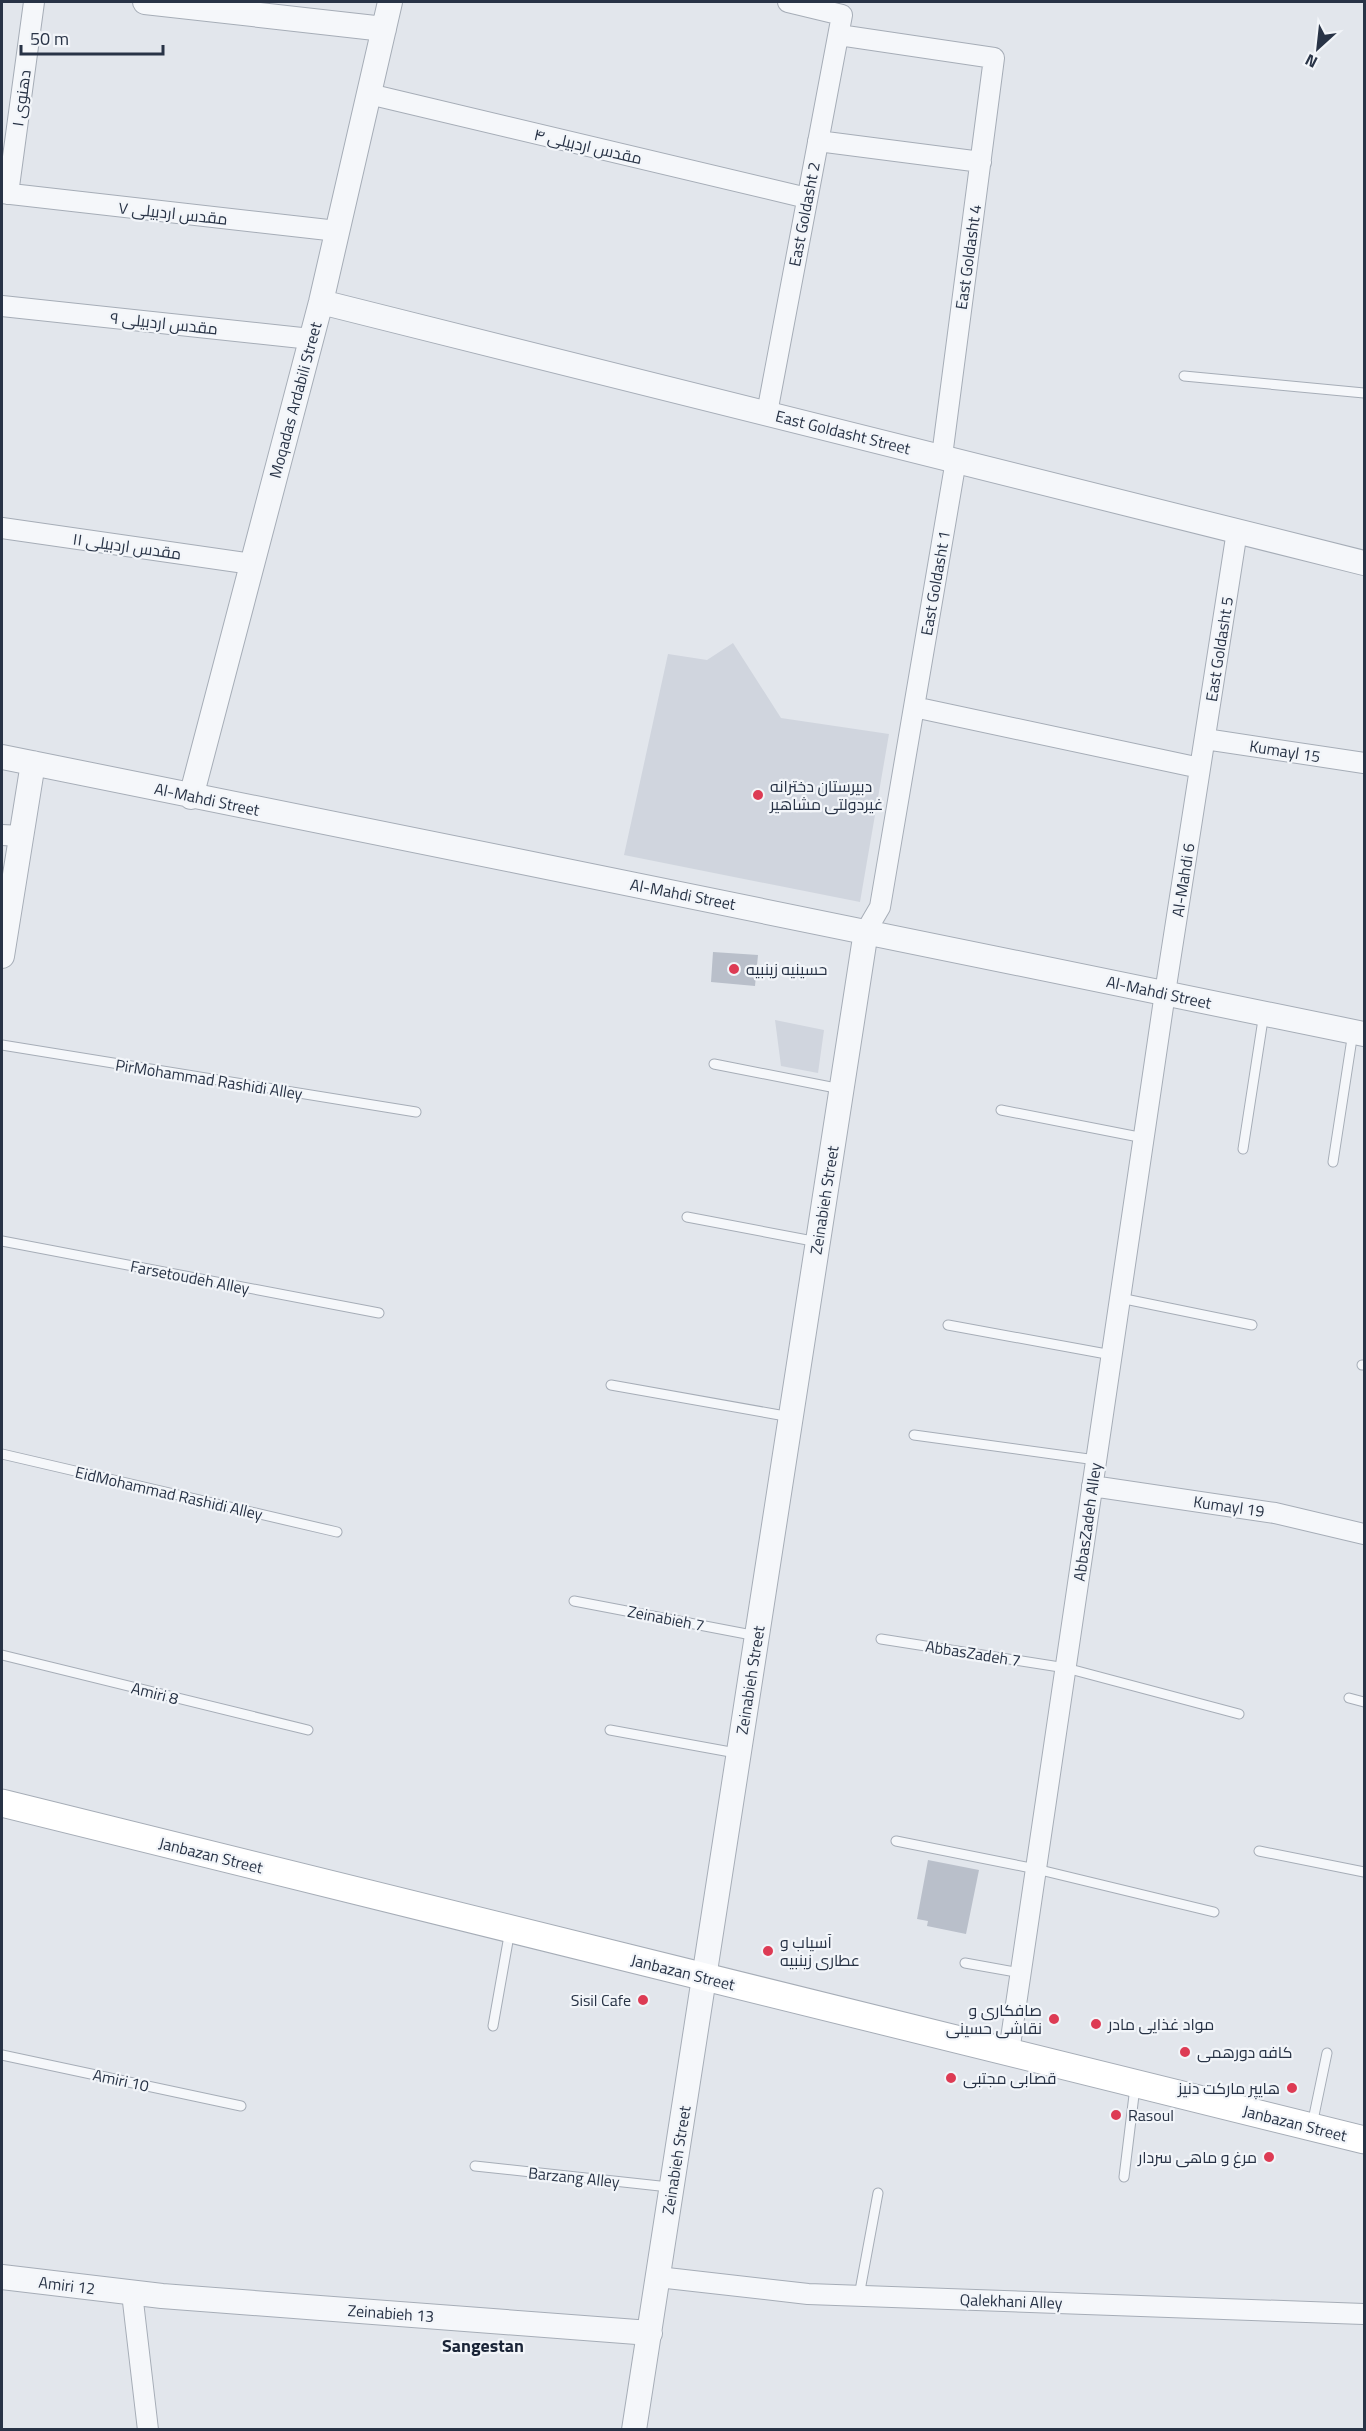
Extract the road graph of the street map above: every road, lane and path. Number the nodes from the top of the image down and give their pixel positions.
1 (34, 2) edge
2 (145, 2) edge
3 (390, 2) edge
4 (788, 2) edge
5 (384, 29) junction
6 (839, 35) junction
7 (369, 94) junction
8 (818, 141) junction
9 (981, 162) junction
10 (5, 194) edge
11 (807, 198) junction
12 (337, 231) junction
13 (321, 303) junction
14 (9, 307) edge
15 (311, 339) junction
16 (1184, 376) dead end
17 (1365, 393) edge
18 (767, 413) junction
19 (949, 458) junction
20 (2, 528) edge
21 (1237, 531) junction
22 (1365, 563) edge
23 (252, 564) junction
24 (914, 707) junction
25 (1205, 739) junction
26 (2, 757) edge
27 (33, 763) junction
28 (1365, 763) edge
29 (1200, 768) junction
30 (191, 797) junction
31 (11, 835) edge
32 (866, 931) junction
33 (2, 956) edge
34 (1165, 993) junction
35 (1264, 1013) junction
36 (1359, 1033) edge
37 (2, 1045) edge
38 (714, 1064) dead end
39 (841, 1089) junction
40 (1001, 1110) dead end
41 (416, 1112) dead end
42 (1144, 1138) junction
43 (1243, 1149) dead end
44 (1333, 1162) dead end
45 (687, 1217) dead end
46 (2, 1241) edge
47 (818, 1242) junction
48 (1120, 1298) junction
49 (379, 1313) dead end
50 (948, 1325) dead end
51 (1252, 1325) dead end
52 (1112, 1355) junction
53 (610, 1385) dead end
54 (790, 1417) junction
55 (914, 1435) dead end
56 (2, 1454) edge
57 (1096, 1460) junction
58 (1092, 1486) junction
59 (337, 1532) dead end
60 (1365, 1534) edge
61 (574, 1601) dead end
62 (757, 1636) junction
63 (881, 1640) dead end
64 (2, 1655) edge
65 (1066, 1668) junction
66 (1349, 1698) dead end
67 (1365, 1702) edge
68 (1239, 1714) dead end
69 (308, 1730) dead end
70 (610, 1730) dead end
71 (739, 1754) junction
72 (2, 1803) edge
73 (896, 1841) dead end
74 (1259, 1851) dead end
75 (1036, 1869) junction
76 (1365, 1872) edge
77 (1214, 1912) dead end
78 (510, 1929) junction
79 (964, 1963) dead end
80 (1021, 1973) junction
81 (704, 1977) junction
82 (493, 2026) dead end
83 (1009, 2052) junction
84 (1327, 2053) dead end
85 (2, 2055) edge
86 (1136, 2084) junction
87 (241, 2106) dead end
88 (1312, 2127) junction
89 (1365, 2140) edge
90 (475, 2166) dead end
91 (1124, 2177) dead end
92 (672, 2187) junction
93 (878, 2193) dead end
94 (2, 2277) edge
95 (658, 2277) junction
96 (132, 2293) junction
97 (859, 2296) junction
98 (1365, 2314) edge
99 (650, 2333) junction
100 (148, 2430) edge
101 (634, 2430) edge

1 - 10 street, دهنوی ۱
2 - 5 street
3 - 5 street, Moqadas Ardabili Street
4 - 6 street, East Goldasht 2
5 - 7 street, Moqadas Ardabili Street
6 - 8 street, East Goldasht 2
6 - 9 street, East Goldasht 4
7 - 11 street, مقدس اردبیلی ۴
7 - 12 street, Moqadas Ardabili Street
8 - 9 street
8 - 11 street, East Goldasht 2
9 - 19 street, East Goldasht 4
10 - 12 street, مقدس اردبیلی ۷
11 - 18 street, East Goldasht 2
12 - 13 street, Moqadas Ardabili Street
13 - 15 street, Moqadas Ardabili Street
13 - 18 street, East Goldasht Street
14 - 15 street, مقدس اردبیلی ۹
15 - 23 street, Moqadas Ardabili Street
16 - 17 lane
18 - 19 street, East Goldasht Street
19 - 21 street, East Goldasht Street
19 - 24 street, East Goldasht 1
20 - 23 street, مقدس اردبیلی ۱۱
21 - 22 street, East Goldasht Street
21 - 25 street, East Goldasht 5
23 - 30 street, Moqadas Ardabili Street
24 - 29 street
24 - 32 street, East Goldasht 1
25 - 28 street, Kumayl 15
25 - 29 street, East Goldasht 5
26 - 27 street, Al-Mahdi Street
27 - 30 street, Al-Mahdi Street
27 - 31 street
29 - 34 street, Al-Mahdi 6
30 - 32 street, Al-Mahdi Street
31 - 33 street
32 - 34 street, Al-Mahdi Street
32 - 39 street, Zeinabieh Street
34 - 35 street, Al-Mahdi Street
34 - 42 street, AbbasZadeh Alley
35 - 36 street, Al-Mahdi Street
35 - 43 lane
36 - 44 lane
37 - 41 lane, PirMohammad Rashidi Alley
38 - 39 lane
39 - 47 street, Zeinabieh Street
40 - 42 lane
42 - 48 street, AbbasZadeh Alley
45 - 47 lane
46 - 49 lane, Farsetoudeh Alley
47 - 54 street, Zeinabieh Street
48 - 51 lane
48 - 52 street, AbbasZadeh Alley
50 - 52 lane
52 - 57 street, AbbasZadeh Alley
53 - 54 lane
54 - 62 street, Zeinabieh Street
55 - 57 lane
56 - 59 lane, EidMohammad Rashidi Alley
57 - 58 street, AbbasZadeh Alley
58 - 60 street, Kumayl 19
58 - 65 street, AbbasZadeh Alley
61 - 62 lane, Zeinabieh 7
62 - 71 street, Zeinabieh Street
63 - 65 lane, AbbasZadeh 7
64 - 69 lane, Amiri 8
65 - 68 lane, AbbasZadeh 7
65 - 75 street, AbbasZadeh Alley
66 - 67 lane
70 - 71 lane
71 - 81 street, Zeinabieh Street
72 - 78 main road, Janbazan Street
73 - 75 lane
74 - 76 lane
75 - 77 lane
75 - 80 street, AbbasZadeh Alley
78 - 81 main road, Janbazan Street
78 - 82 lane
79 - 80 lane
80 - 83 street, AbbasZadeh Alley
81 - 83 main road, Janbazan Street
81 - 92 street, Zeinabieh Street
83 - 86 main road, Janbazan Street
84 - 88 lane
85 - 87 lane, Amiri 10
86 - 88 main road, Janbazan Street
86 - 91 lane
88 - 89 main road, Janbazan Street
90 - 92 lane, Barzang Alley
92 - 95 street, Zeinabieh Street
93 - 97 lane
94 - 96 street, Amiri 12
95 - 97 street, Qalekhani Alley
95 - 99 street, Zeinabieh Street
96 - 99 street, Zeinabieh 13
96 - 100 street
97 - 98 street, Qalekhani Alley
99 - 101 street, Zeinabieh Street

